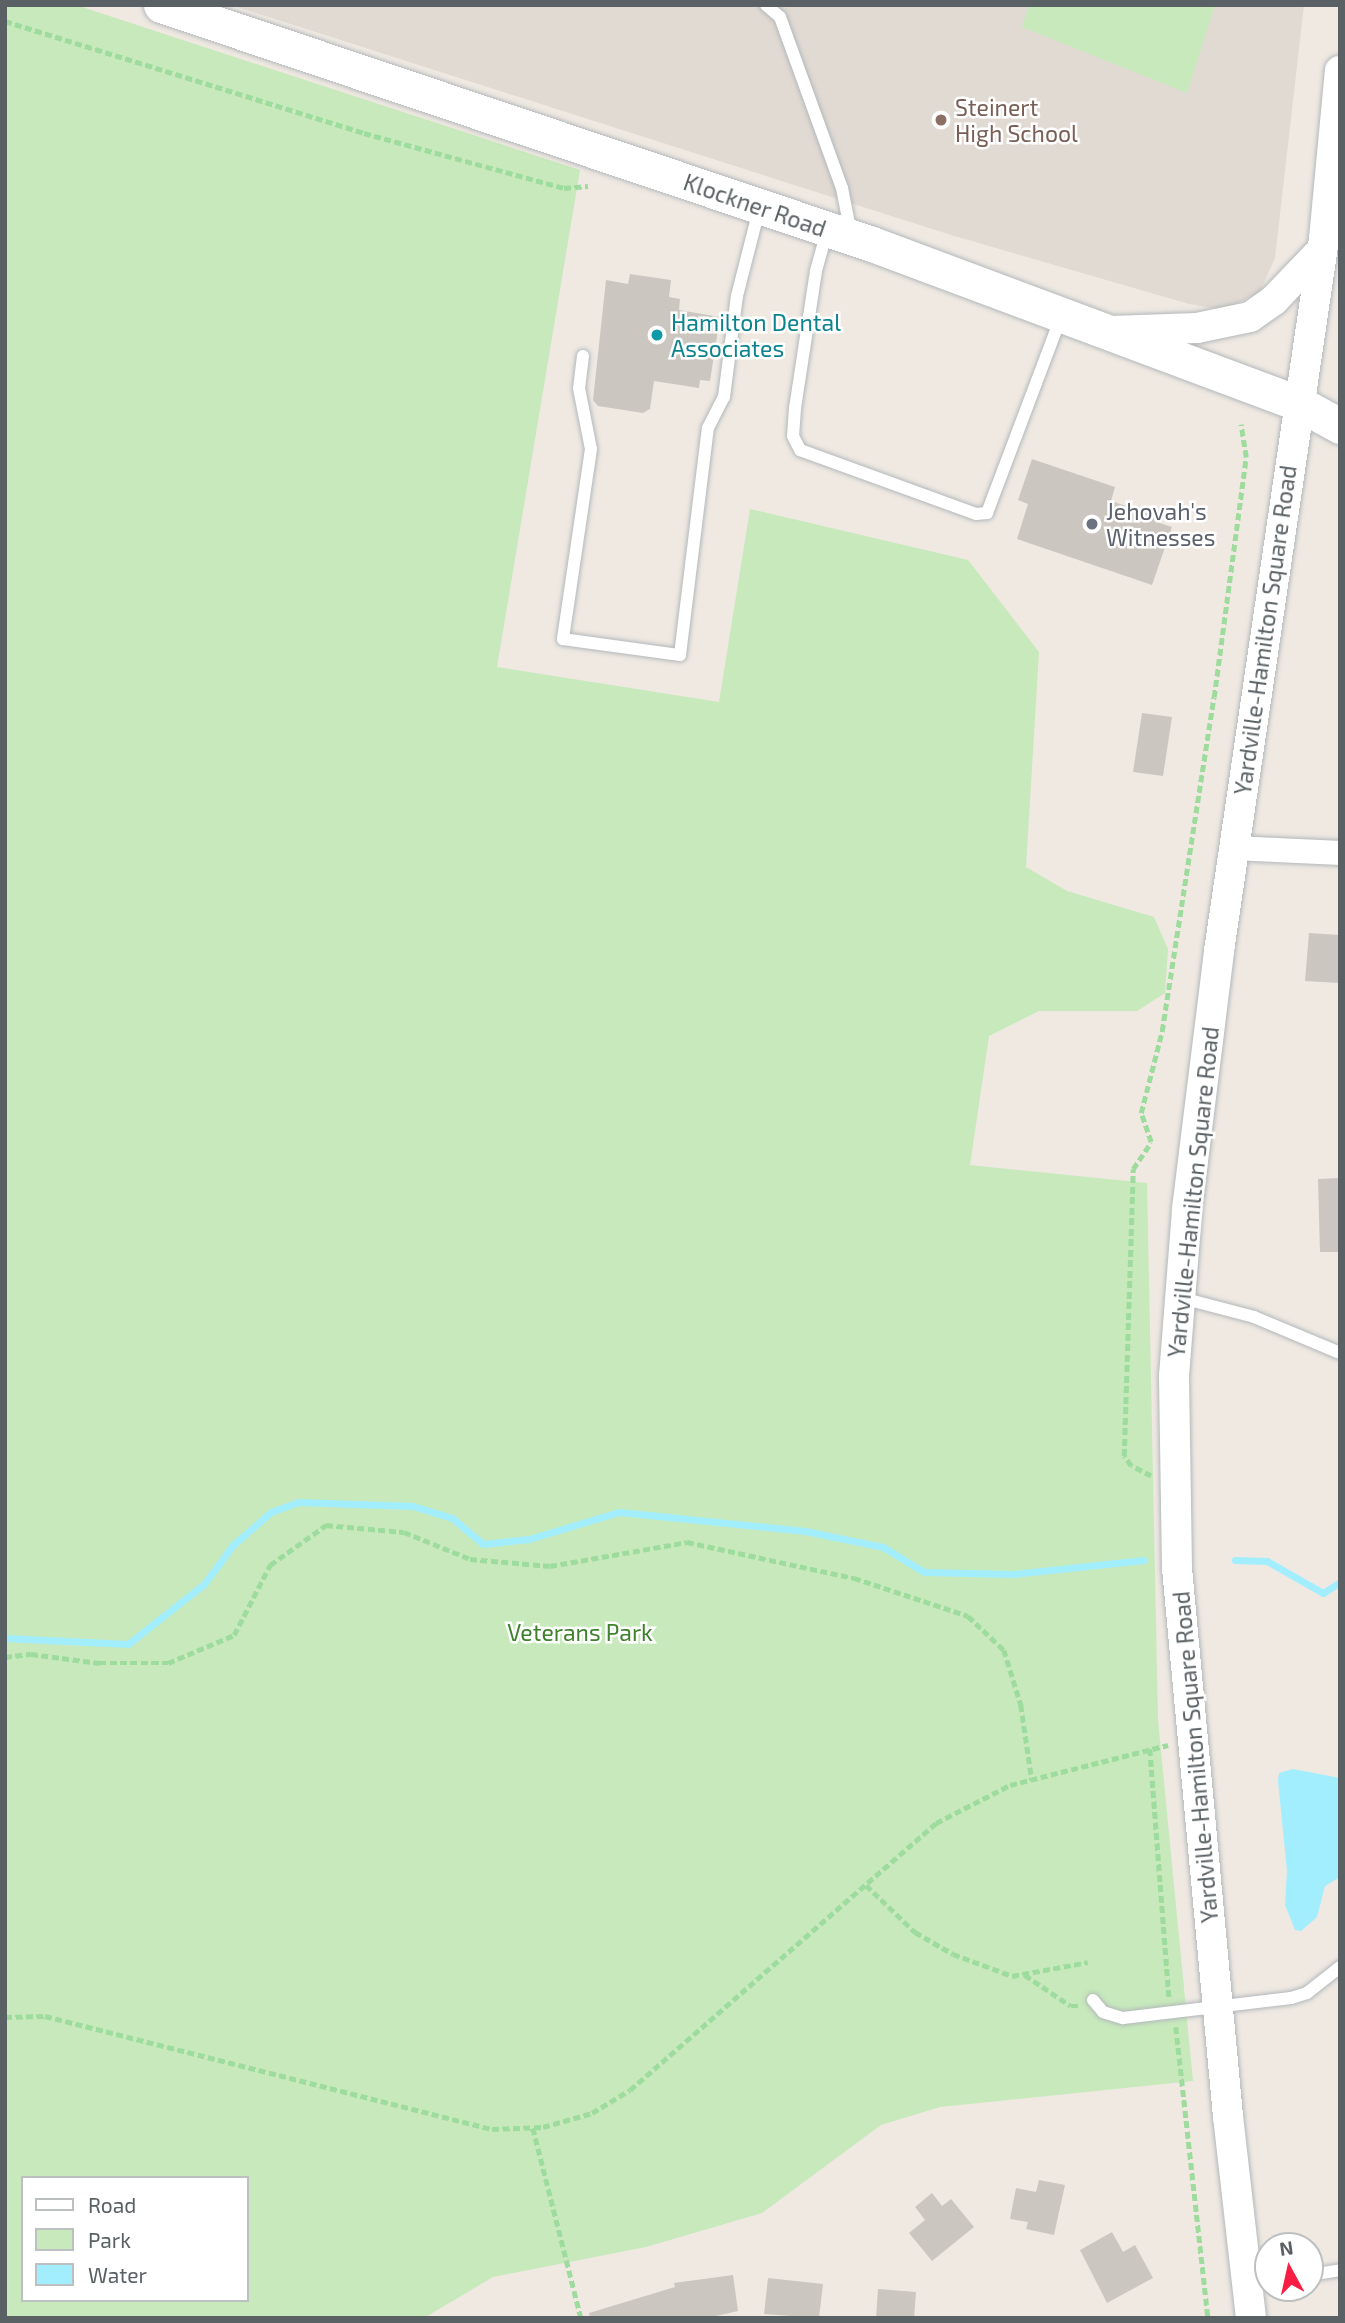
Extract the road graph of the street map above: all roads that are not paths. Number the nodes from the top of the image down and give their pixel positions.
1 (161, 5) edge
2 (766, 5) edge
3 (212, 12) edge
4 (1340, 71) edge
5 (760, 206) junction
6 (839, 234) junction
7 (1322, 250) junction
8 (1061, 317) junction
9 (1101, 331) junction
10 (583, 356) dead end
11 (1298, 403) junction
12 (1340, 426) edge
13 (1234, 848) junction
14 (1340, 853) edge
15 (1178, 1297) junction
16 (1340, 1353) edge
17 (1340, 1967) edge
18 (1095, 2003) road end
19 (1218, 2007) junction
20 (1251, 2318) edge

1 - 3 main road, Klockner Road
2 - 6 lane
3 - 5 main road, Klockner Road
4 - 7 street, Yardville-Hamilton Square Road
5 - 6 main road, Klockner Road
5 - 10 lane
6 - 8 main road, Klockner Road
6 - 8 lane
7 - 9 street
7 - 11 street, Yardville-Hamilton Square Road
8 - 9 main road, Klockner Road
9 - 11 main road, Klockner Road
11 - 12 main road, Klockner Road
11 - 13 street, Yardville-Hamilton Square Road
13 - 14 street
13 - 15 street, Yardville-Hamilton Square Road
15 - 16 lane
15 - 19 street, Yardville-Hamilton Square Road
17 - 19 lane
18 - 19 lane
19 - 20 street, Yardville-Hamilton Square Road

